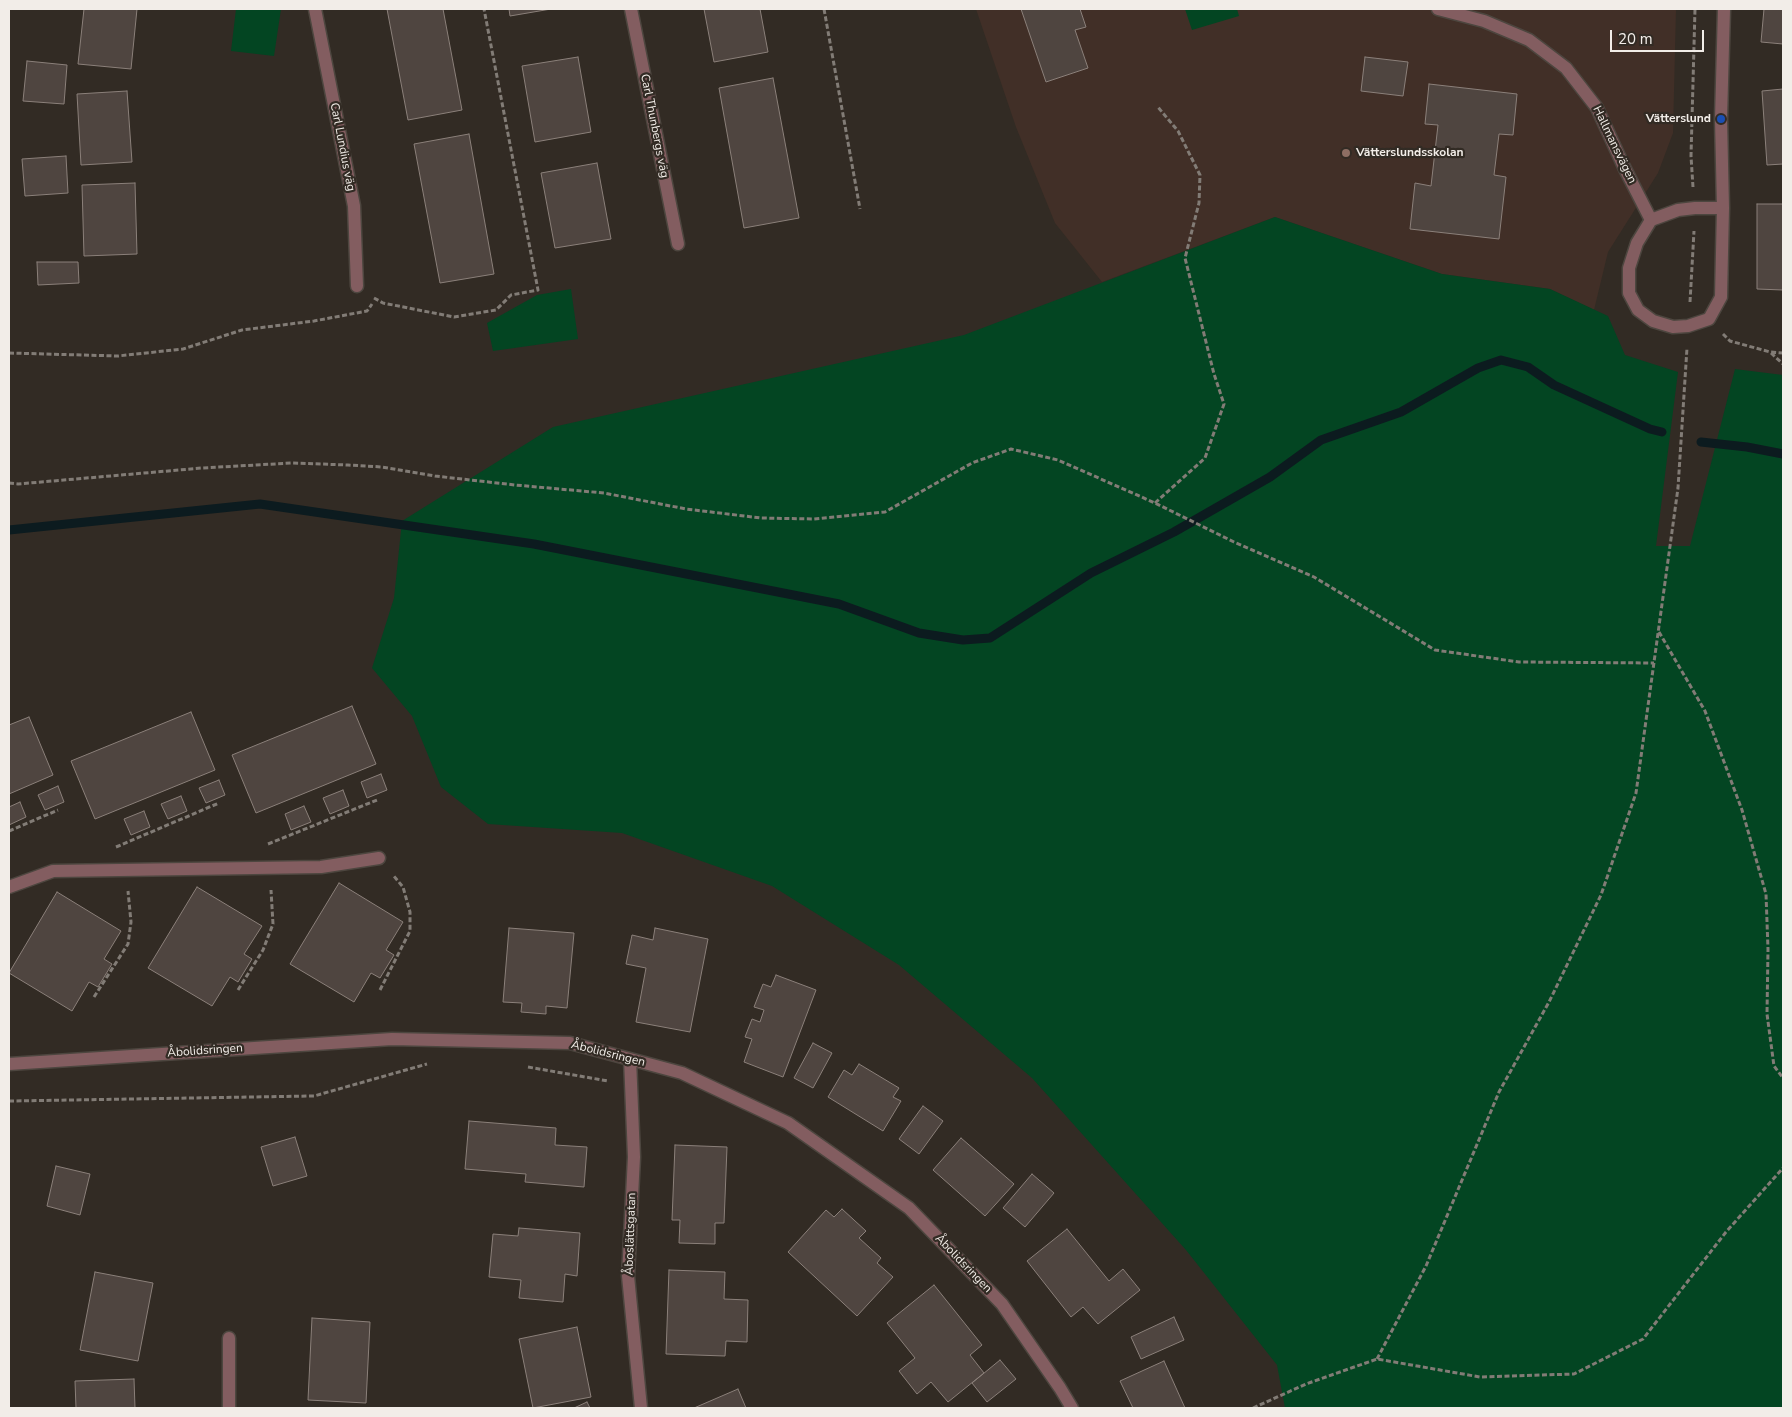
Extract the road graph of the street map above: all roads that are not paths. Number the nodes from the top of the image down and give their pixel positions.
1 (315, 9) edge
2 (631, 9) edge
3 (1438, 9) edge
4 (1724, 9) edge
5 (1723, 208) junction
6 (1651, 220) junction
7 (678, 244) dead end
8 (357, 286) road end
9 (379, 858) road end
10 (9, 887) edge
11 (630, 1059) junction
12 (9, 1064) edge
13 (228, 1338) dead end
14 (229, 1408) edge
15 (641, 1408) edge
16 (1072, 1408) edge

1 - 8 street, Carl Lundius väg
2 - 7 street, Carl Thunbergs väg
3 - 6 street, Hallmansvägen
4 - 5 street
5 - 6 street
5 - 6 street
9 - 10 street
11 - 12 street, Åbolidsringen
11 - 15 street, Åboslättsgatan
11 - 16 street, Åbolidsringen
13 - 14 street

